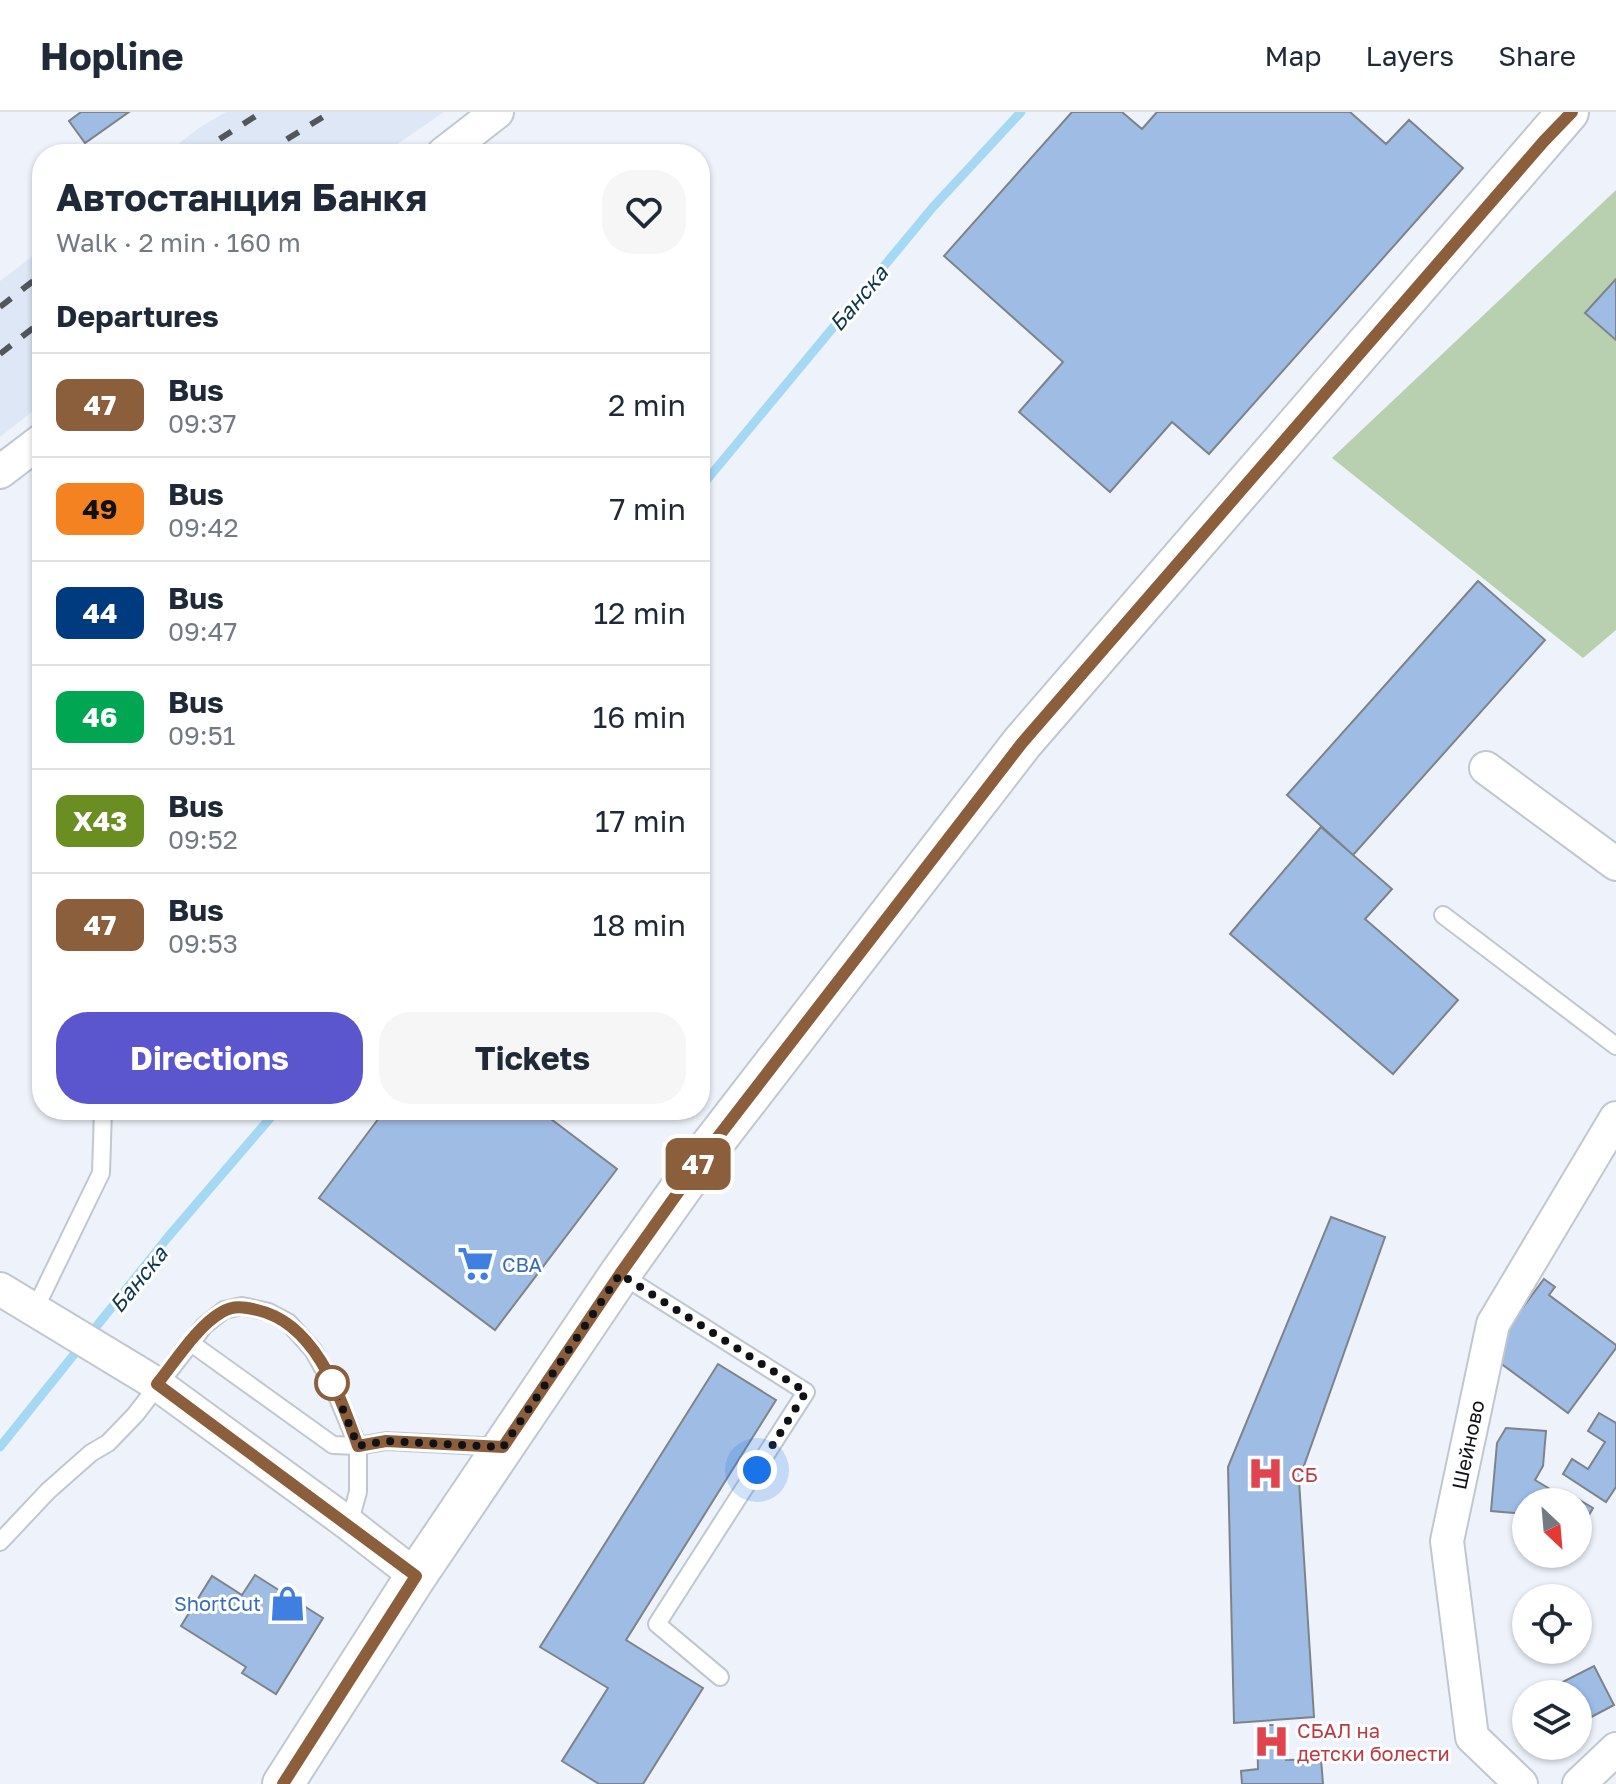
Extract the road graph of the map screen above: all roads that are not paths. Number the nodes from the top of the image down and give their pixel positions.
1 (497, 112) edge
2 (1568, 114) edge
3 (456, 144) edge
4 (32, 448) edge
5 (0, 472) edge
6 (1486, 768) dead end
7 (1616, 864) edge
8 (1443, 915) dead end
9 (1616, 1046) edge
10 (1616, 1118) edge
11 (103, 1120) edge
12 (620, 1274) junction
13 (0, 1289) edge
14 (34, 1311) junction
15 (191, 1343) junction
16 (146, 1378) junction
17 (358, 1446) junction
18 (503, 1447) junction
19 (349, 1524) junction
20 (0, 1542) edge
21 (416, 1576) junction
22 (720, 1677) dead end
23 (1616, 1749) edge
24 (283, 1784) edge
25 (1521, 1784) edge
26 (1579, 1784) edge

1 - 3 street
2 - 12 street
4 - 5 street
6 - 7 street
8 - 9 lane
10 - 25 street, Шейново
11 - 14 lane
12 - 18 street
12 - 22 lane
13 - 14 street
14 - 16 street
15 - 16 lane
15 - 17 lane
15 - 17 lane
16 - 19 street
16 - 20 lane
17 - 18 lane
17 - 19 lane
18 - 21 street
19 - 21 street
21 - 24 street
23 - 26 street

